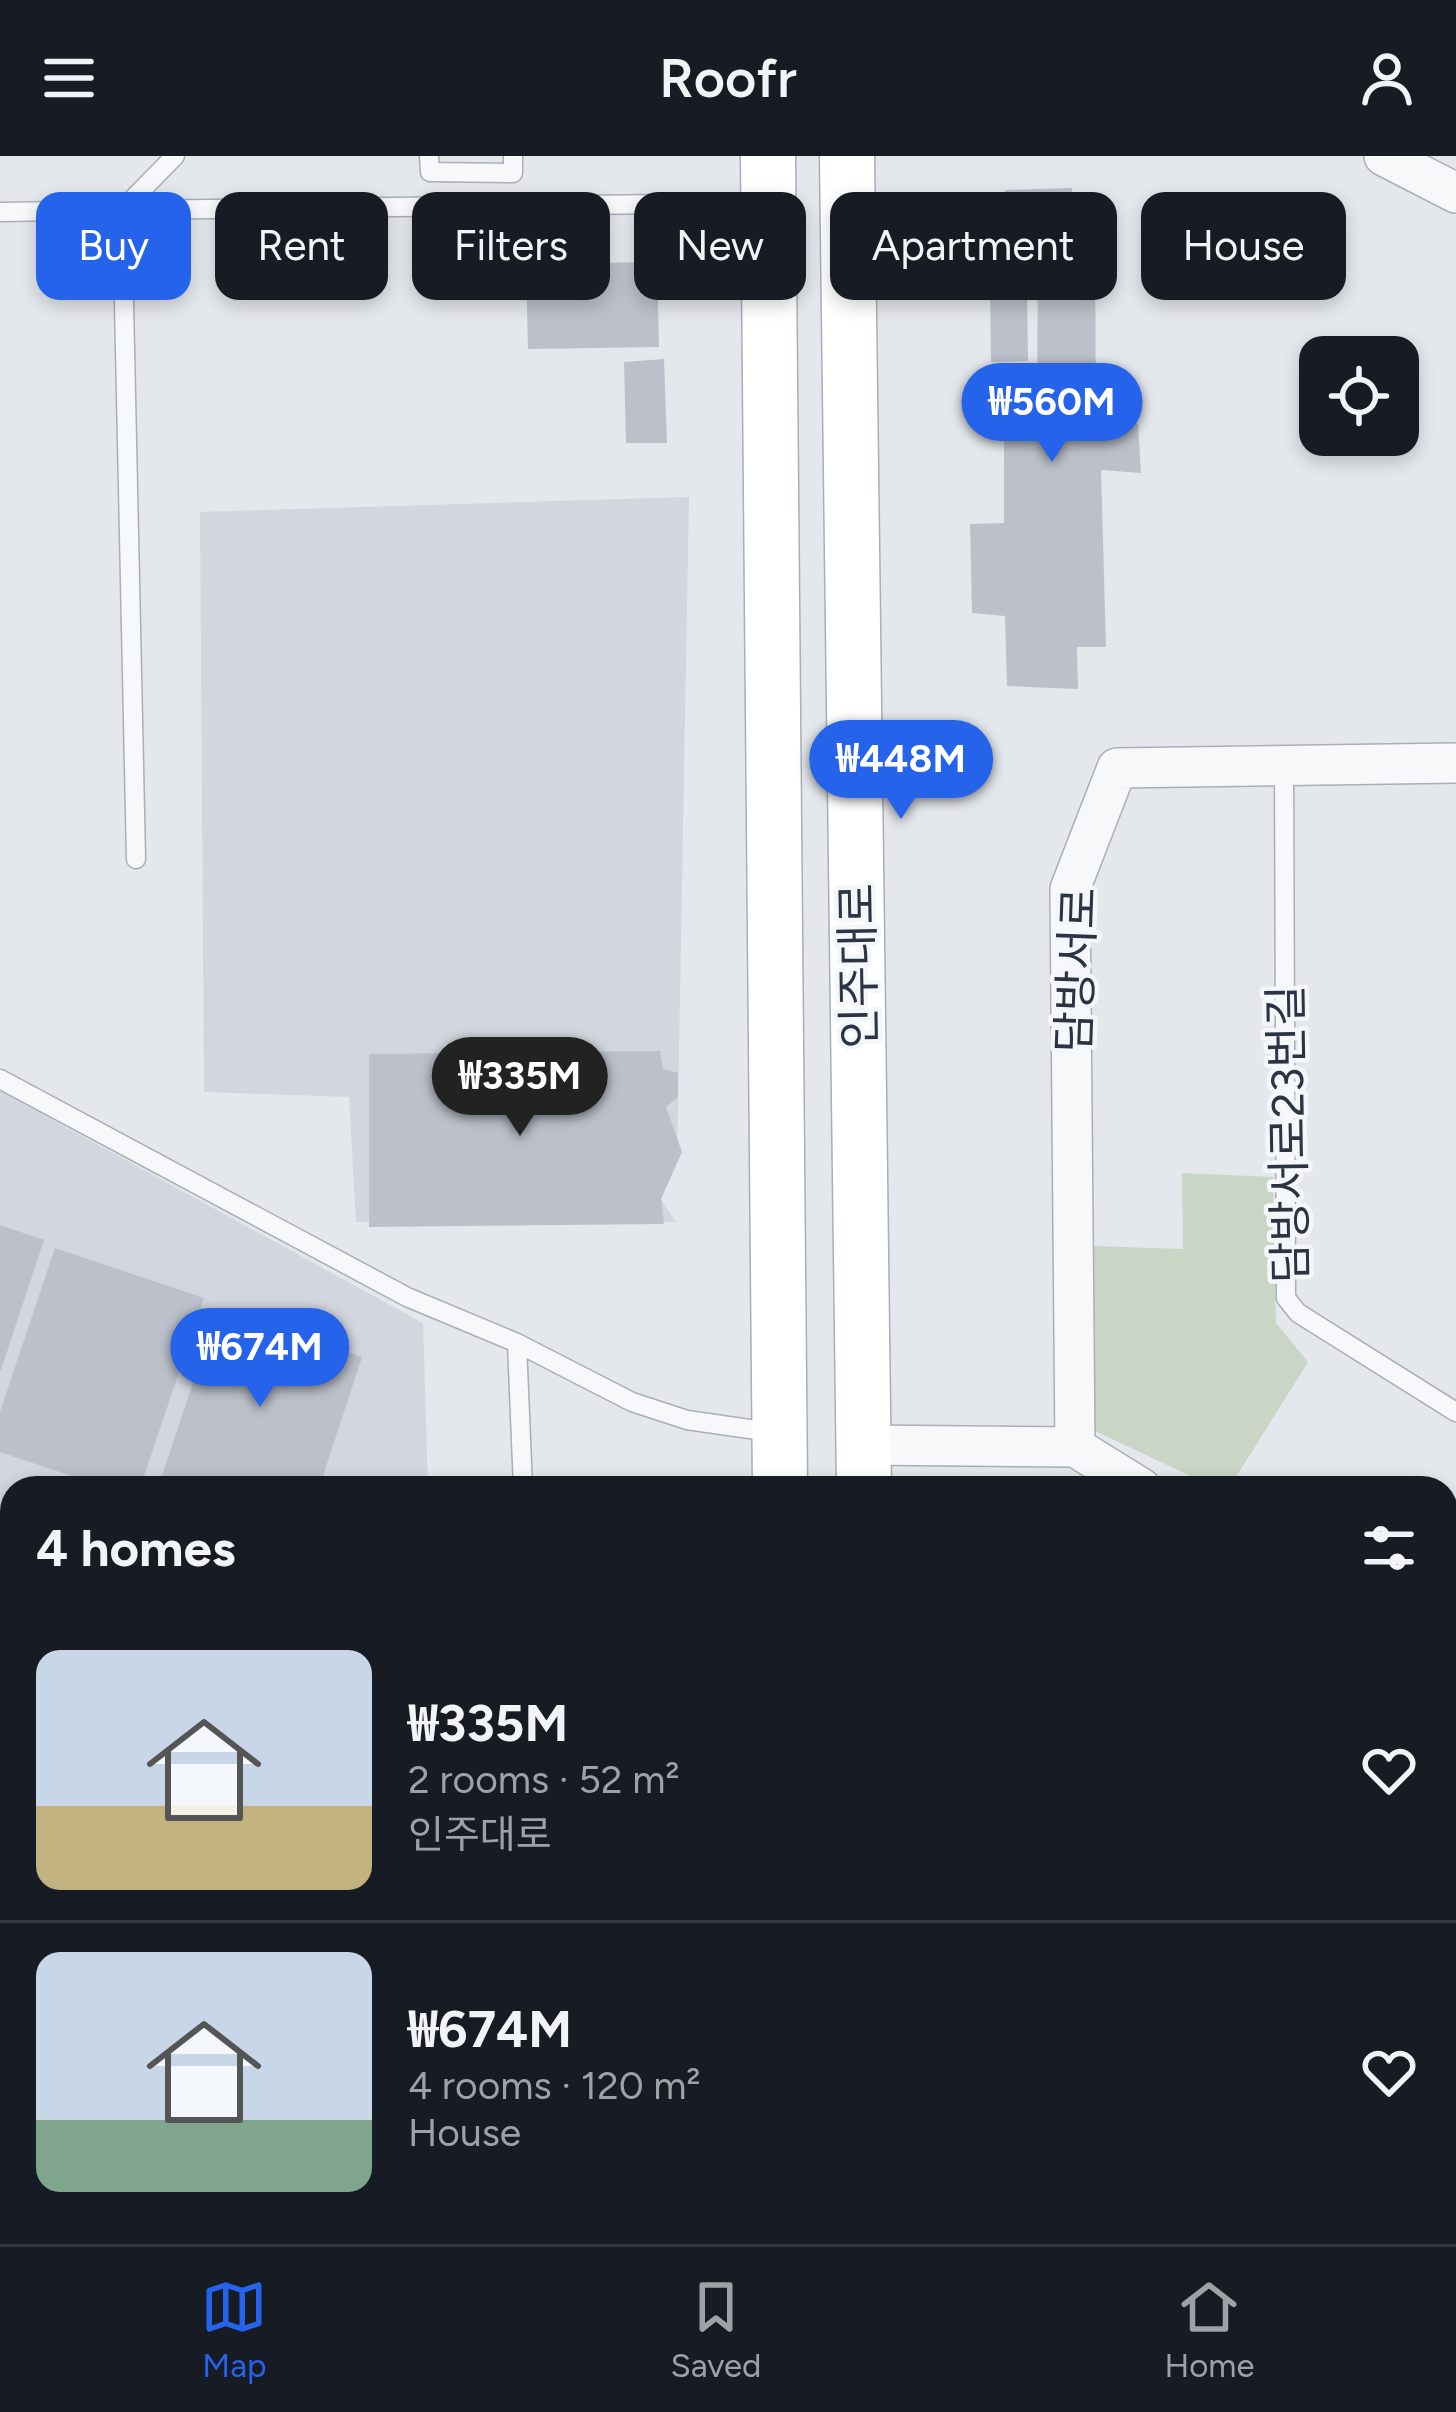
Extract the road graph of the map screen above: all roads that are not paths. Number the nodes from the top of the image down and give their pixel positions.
1 (175, 156) edge
2 (429, 156) edge
3 (513, 156) edge
4 (847, 156) edge
5 (1384, 156) edge
6 (768, 180) edge
7 (140, 192) edge
8 (1456, 193) edge
9 (191, 207) edge
10 (36, 211) edge
11 (0, 212) edge
12 (124, 300) edge
13 (1456, 763) edge
14 (1284, 766) junction
15 (136, 860) dead end
16 (0, 1079) edge
17 (517, 1343) junction
18 (1456, 1412) edge
19 (779, 1434) junction
20 (1075, 1447) junction
21 (864, 1466) edge
22 (523, 1476) edge
23 (780, 1476) edge
24 (1122, 1476) edge

1 - 7 lane
2 - 3 lane
4 - 21 main road, 인주대로
5 - 8 street
6 - 9 lane
6 - 19 main road, 인주대로
10 - 11 lane
12 - 15 lane
13 - 14 street, 담방서로
14 - 18 lane, 담방서로23번길
14 - 20 street, 담방서로
16 - 17 lane
17 - 19 lane
17 - 22 lane
19 - 23 main road, 인주대로
20 - 21 street
20 - 24 street

